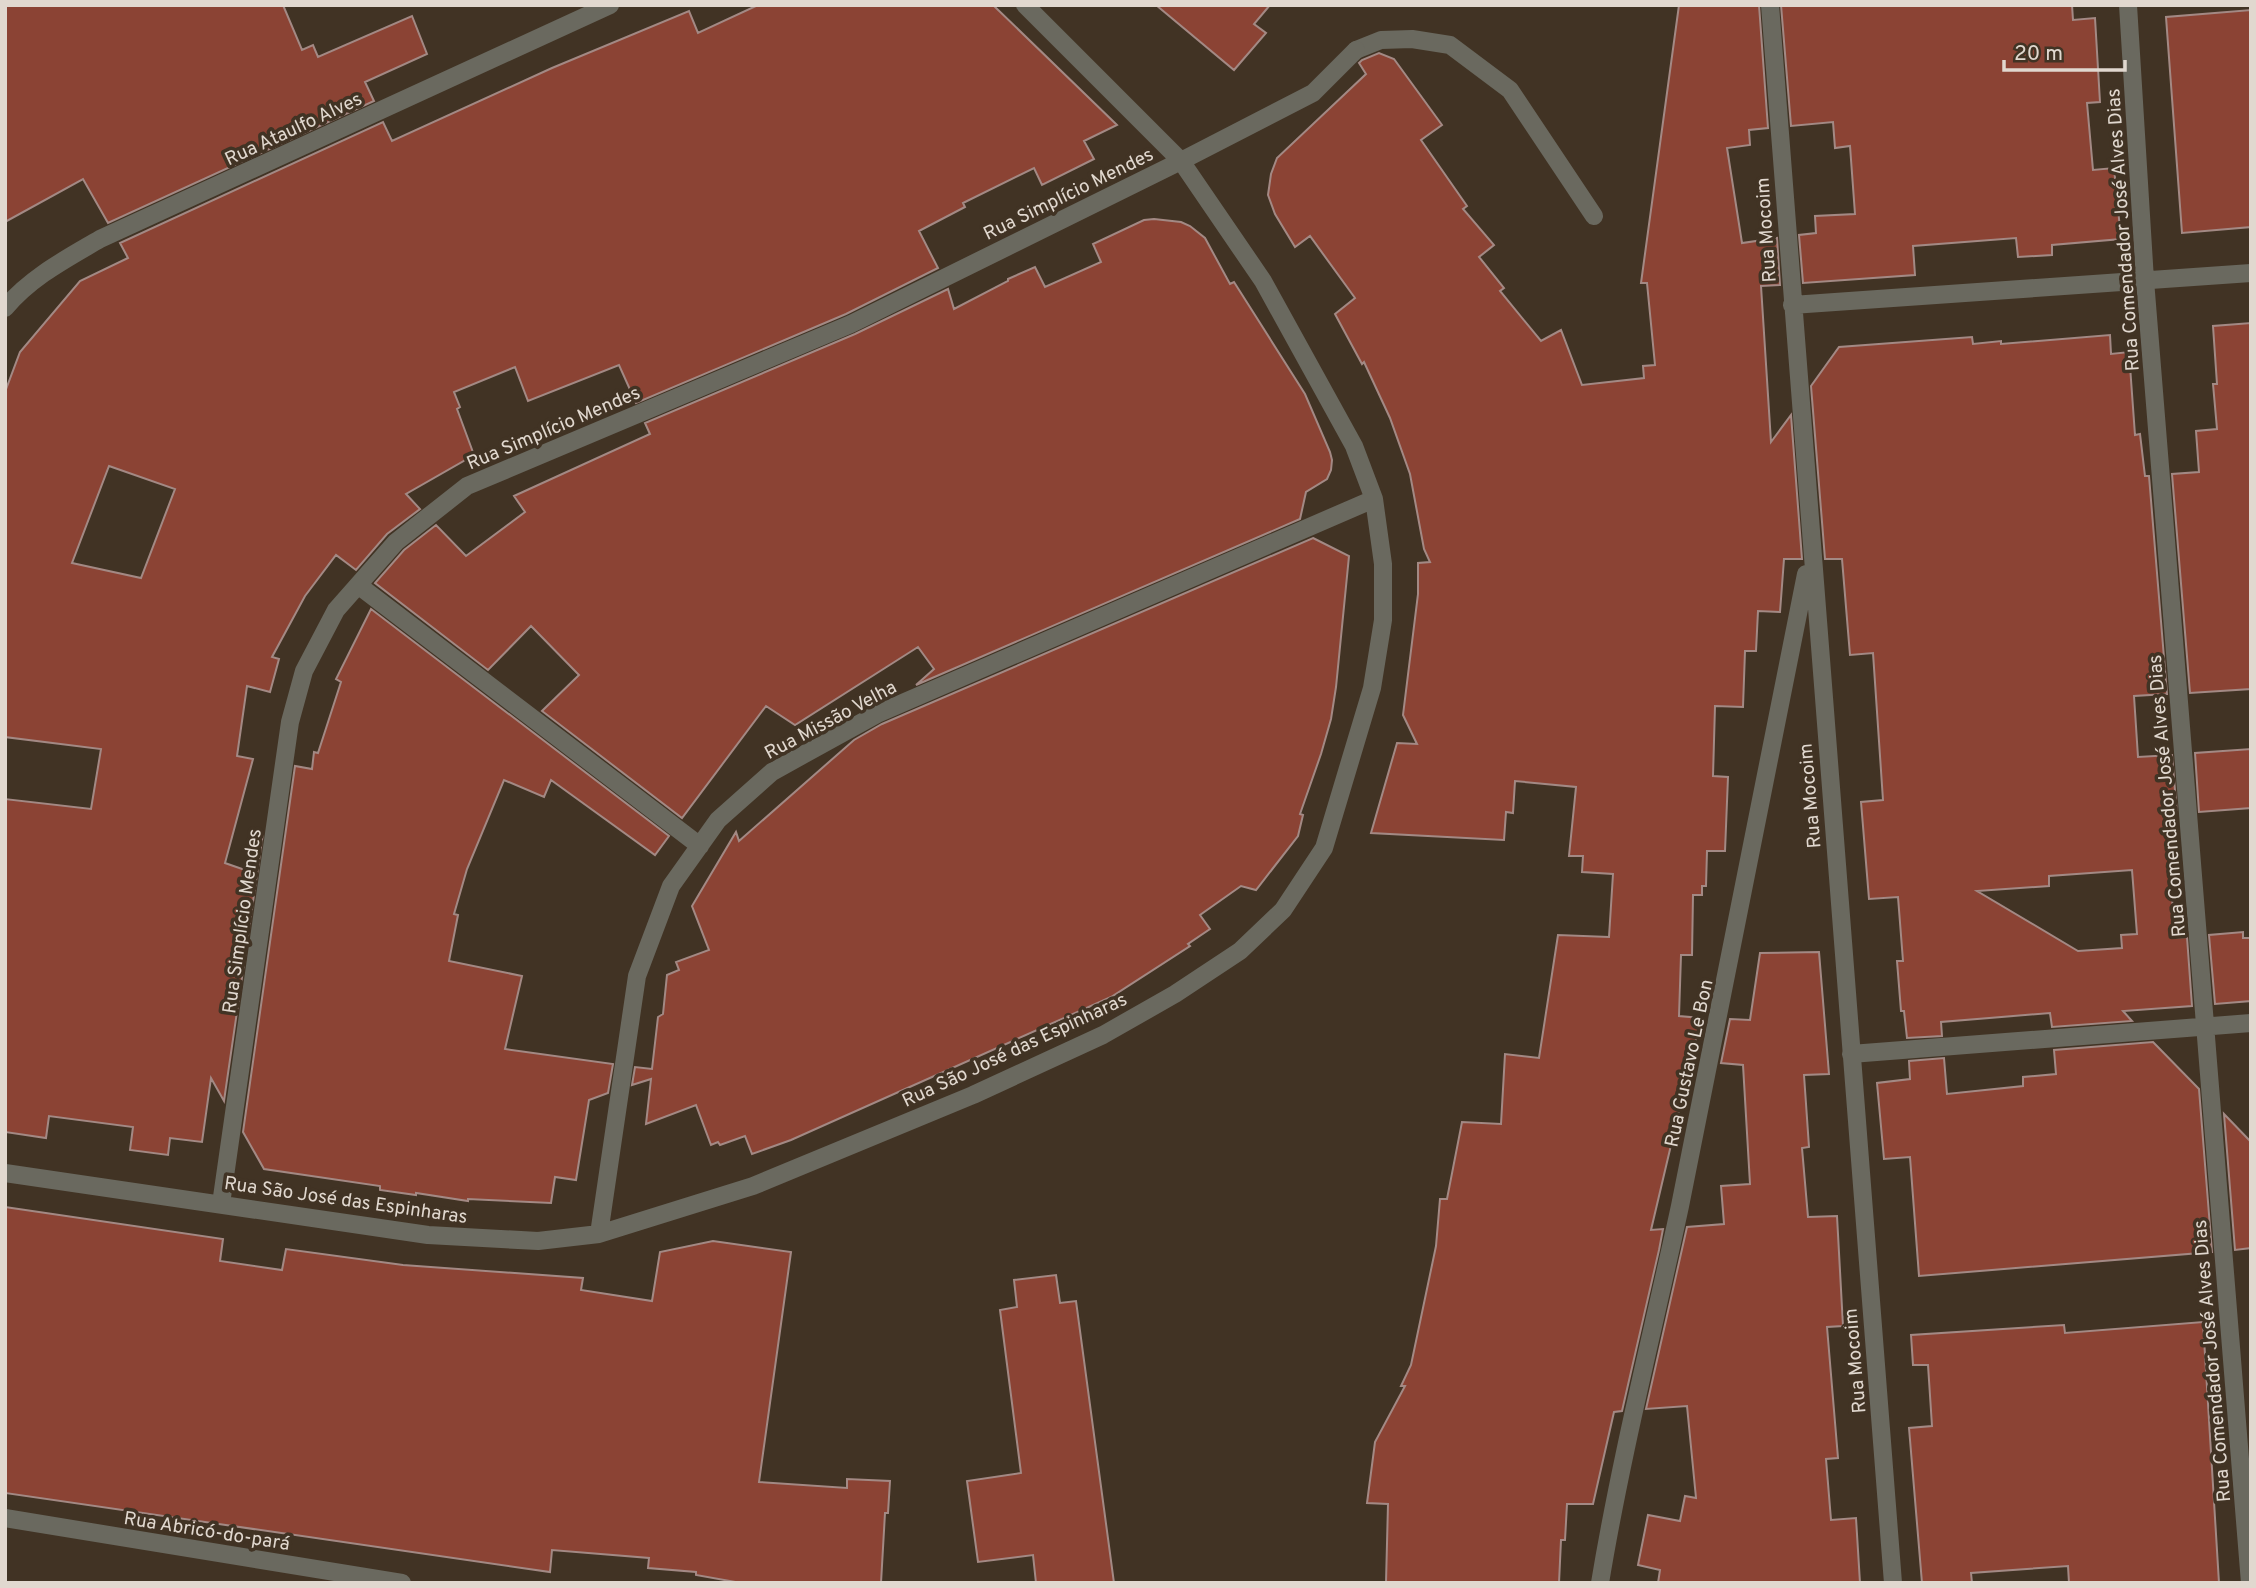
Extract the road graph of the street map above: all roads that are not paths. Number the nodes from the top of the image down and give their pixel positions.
1 (610, 5) edge
2 (1025, 5) edge
3 (1770, 5) edge
4 (2128, 5) edge
5 (1181, 161) junction
6 (1594, 216) dead end
7 (2251, 273) edge
8 (2146, 280) junction
9 (1792, 305) junction
10 (6, 306) edge
11 (1374, 499) junction
12 (1811, 550) junction
13 (358, 585) junction
14 (700, 846) junction
15 (2251, 1023) edge
16 (2206, 1025) junction
17 (1851, 1054) junction
18 (5, 1173) edge
19 (221, 1204) junction
20 (599, 1234) junction
21 (5, 1518) edge
22 (402, 1583) edge
23 (1600, 1583) edge
24 (1893, 1583) edge
25 (2249, 1583) edge

1 - 10 street, Rua Ataulfo Alves
2 - 5 street, Rua São José das Espinharas
3 - 9 street, Rua Mocoim
4 - 8 street, Rua Comendador José Alves Dias
5 - 6 street, Rua Simplício Mendes
5 - 11 street, Rua São José das Espinharas
5 - 13 street, Rua Simplício Mendes
7 - 8 street
8 - 9 street
8 - 16 street, Rua Comendador José Alves Dias
9 - 12 street, Rua Mocoim
11 - 14 street, Rua Missão Velha
11 - 20 street, Rua São José das Espinharas
12 - 17 street, Rua Mocoim
12 - 23 street, Rua Gustavo Le Bon
13 - 14 street
13 - 19 street, Rua Simplício Mendes
14 - 20 street, Rua Missão Velha
15 - 16 street
16 - 17 street
16 - 25 street, Rua Comendador José Alves Dias
17 - 24 street, Rua Mocoim
18 - 19 street, Rua São José das Espinharas
19 - 20 street, Rua São José das Espinharas
21 - 22 street, Rua Abricó-do-pará

